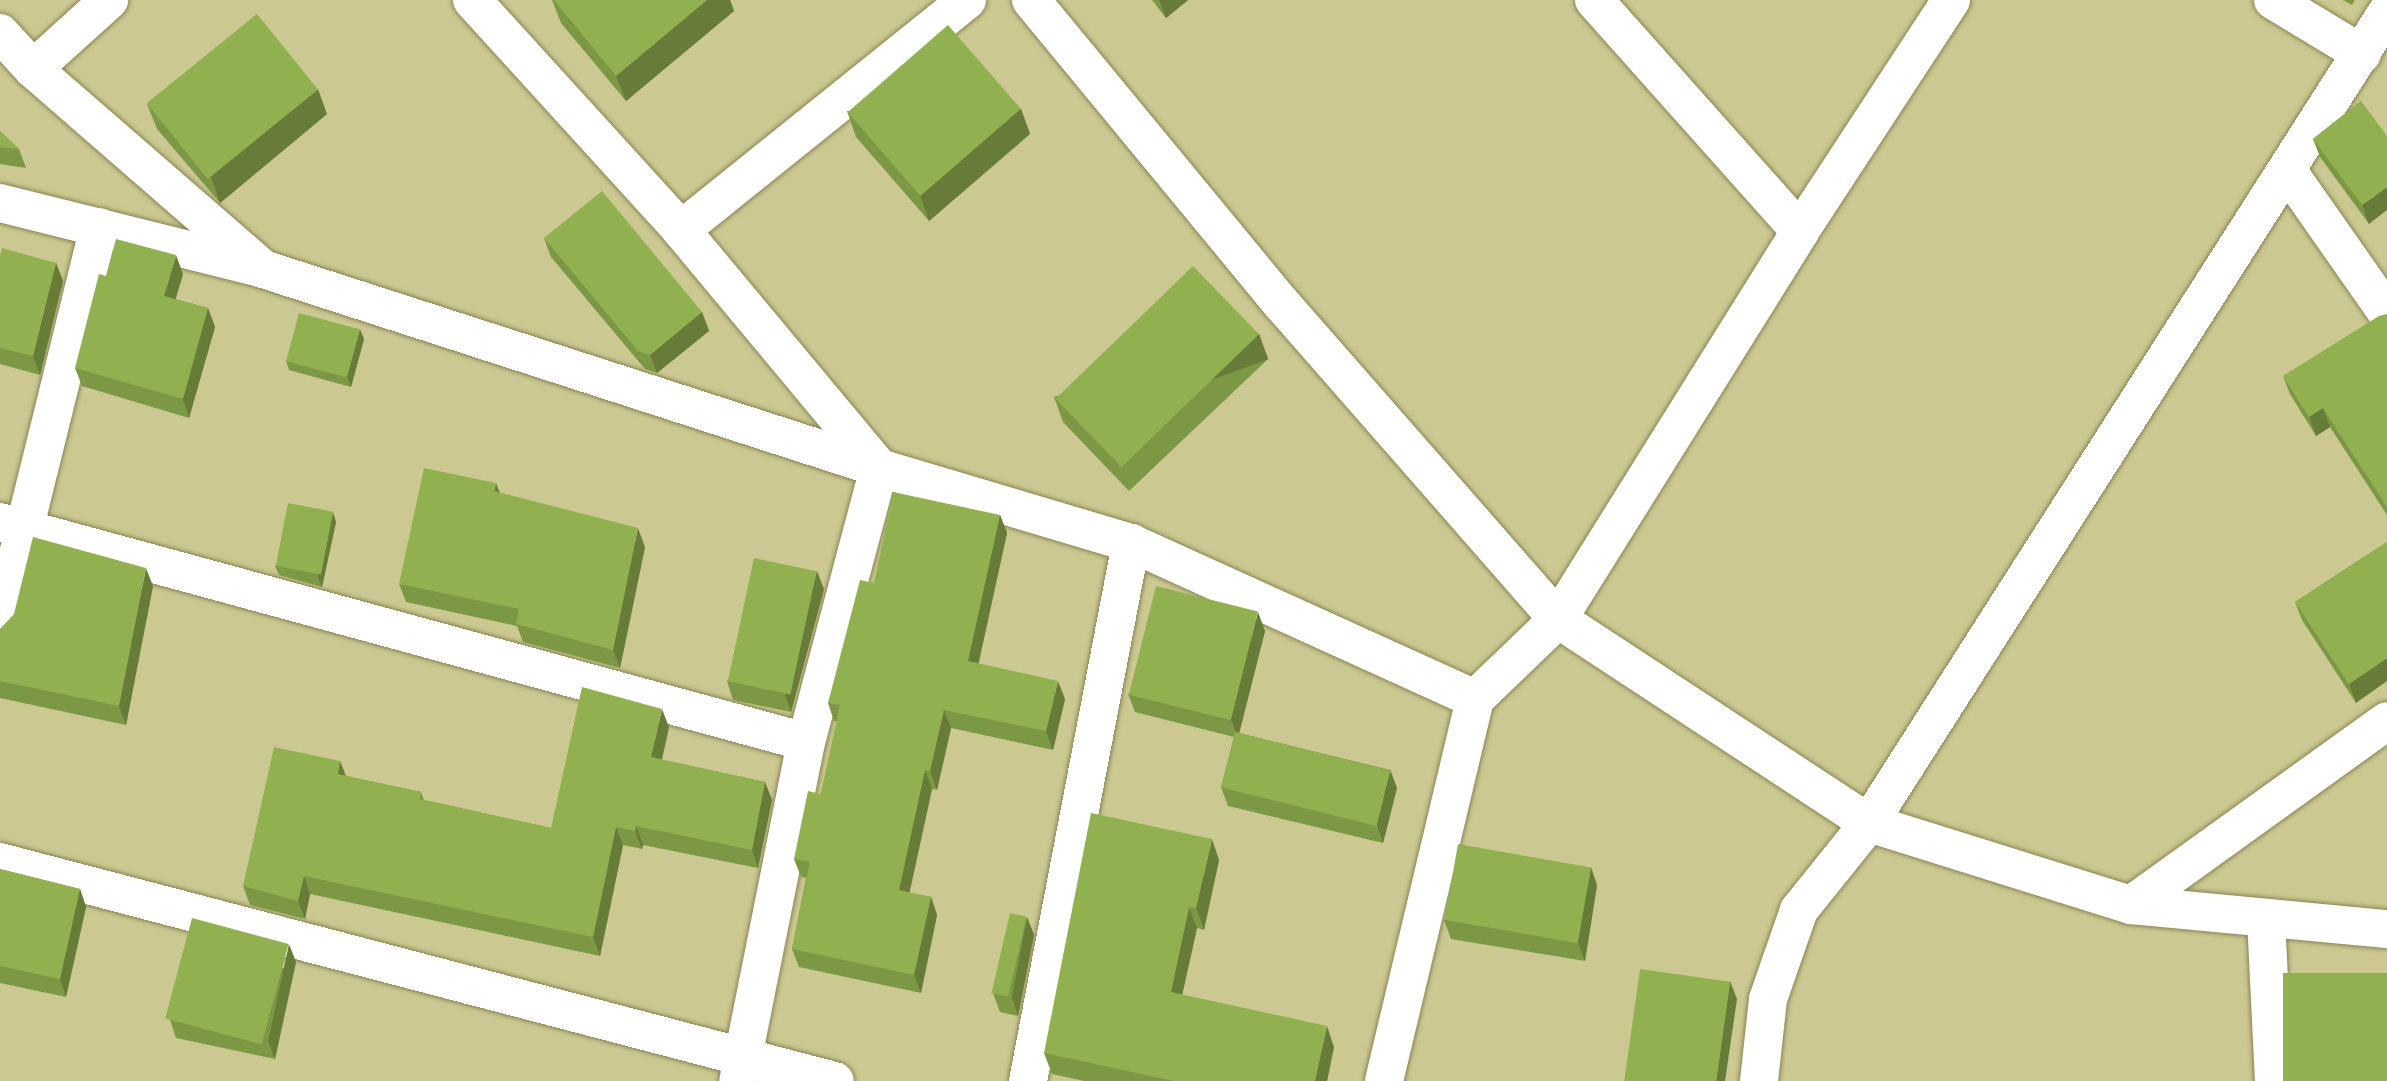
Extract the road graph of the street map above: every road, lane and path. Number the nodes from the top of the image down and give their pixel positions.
1 (109, 0) edge
2 (472, 0) edge
3 (967, 0) edge
4 (1031, 0) edge
5 (1594, 0) edge
6 (1951, 0) edge
7 (2273, 0) edge
8 (2387, 12) edge
9 (0, 33) edge
10 (2362, 54) junction
11 (33, 69) junction
12 (2287, 170) junction
13 (0, 203) edge
14 (99, 227) junction
15 (681, 230) junction
16 (1800, 231) junction
17 (263, 269) junction
18 (2387, 313) edge
19 (879, 468) junction
20 (13, 526) edge
21 (1131, 543) junction
22 (1558, 619) junction
23 (0, 627) edge
24 (1475, 699) junction
25 (2387, 721) edge
26 (806, 742) junction
27 (1869, 823) junction
28 (0, 862) edge
29 (2131, 905) junction
30 (2266, 918) junction
31 (2387, 929) edge
32 (740, 1070) edge
33 (835, 1081) edge
34 (1028, 1081) edge
35 (1384, 1081) edge
36 (1759, 1081) edge
37 (2274, 1081) edge

1 - 11 street
2 - 15 street
3 - 15 street
4 - 22 street
5 - 16 street
6 - 16 street
7 - 10 street
8 - 10 street
9 - 11 street
10 - 12 street
11 - 17 street
12 - 18 street
12 - 27 street
13 - 14 street
14 - 17 street
14 - 20 street
15 - 19 street
16 - 22 street
17 - 19 street
19 - 21 street
19 - 26 street
20 - 23 street
20 - 26 street
21 - 24 street
21 - 34 street
22 - 24 street
22 - 27 street
24 - 35 street
25 - 29 street
26 - 32 street
27 - 29 street
27 - 36 street
28 - 32 street
29 - 30 street
30 - 31 street
30 - 37 street
32 - 33 street

